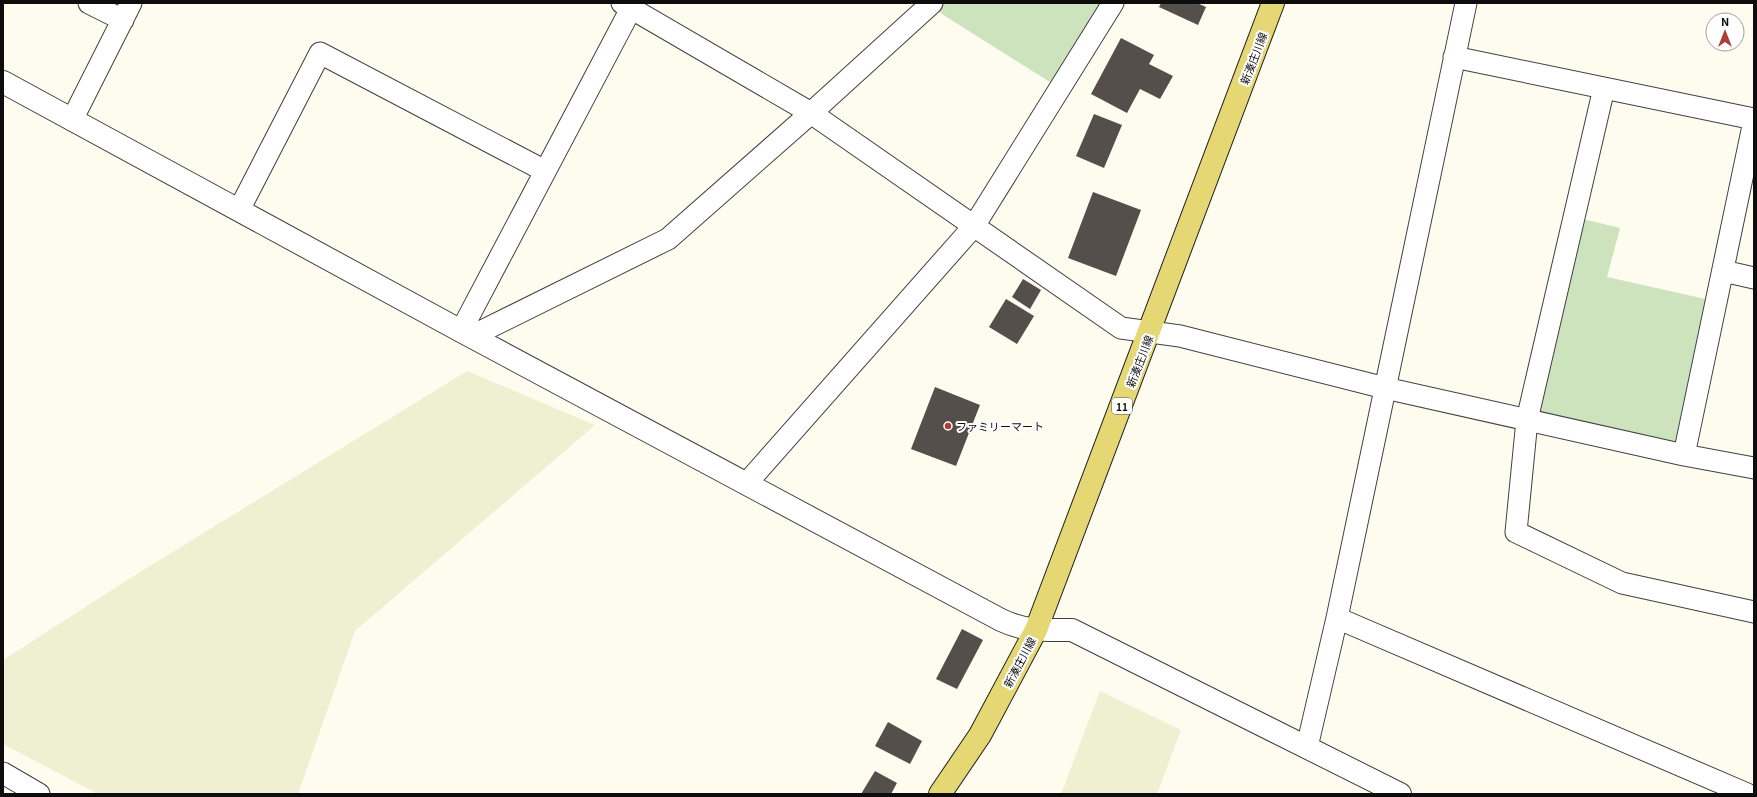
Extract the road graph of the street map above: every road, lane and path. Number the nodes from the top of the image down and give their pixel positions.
1 (89, 3) edge
2 (932, 3) edge
3 (1113, 3) edge
4 (1273, 3) edge
5 (1466, 3) edge
6 (629, 5) edge
7 (127, 11) edge
8 (1454, 57) junction
9 (3, 82) edge
10 (1604, 88) junction
11 (811, 113) junction
12 (72, 120) junction
13 (1754, 120) edge
14 (545, 170) junction
15 (240, 210) junction
16 (974, 226) junction
17 (1723, 271) junction
18 (1754, 278) edge
19 (1149, 332) junction
20 (466, 334) junction
21 (1385, 388) junction
22 (1527, 420) junction
23 (1684, 455) junction
24 (1754, 468) edge
25 (746, 484) junction
26 (1754, 612) edge
27 (1337, 618) junction
28 (1036, 630) junction
29 (1307, 747) junction
30 (3, 773) edge
31 (39, 794) edge
32 (940, 794) edge
33 (1400, 794) edge
34 (1747, 794) edge

1 - 7 street
2 - 11 street
3 - 16 street
4 - 19 main road, 新湊庄川線 / 11
5 - 8 street
6 - 11 street
6 - 14 street
7 - 12 street
8 - 10 street
8 - 21 street
9 - 12 street
10 - 13 street
10 - 22 street
11 - 16 street
11 - 20 street
12 - 15 street
13 - 17 street
14 - 15 street
14 - 20 street
15 - 20 street
16 - 19 street
16 - 25 street
17 - 18 street
17 - 23 street
19 - 21 street
19 - 28 main road, 新湊庄川線 / 11
20 - 25 street
21 - 22 street
21 - 27 street
22 - 23 street
22 - 26 street
23 - 24 street
25 - 28 street
27 - 29 street
27 - 34 street
28 - 29 street
28 - 32 main road, 新湊庄川線 / 11
29 - 33 street
30 - 31 street

